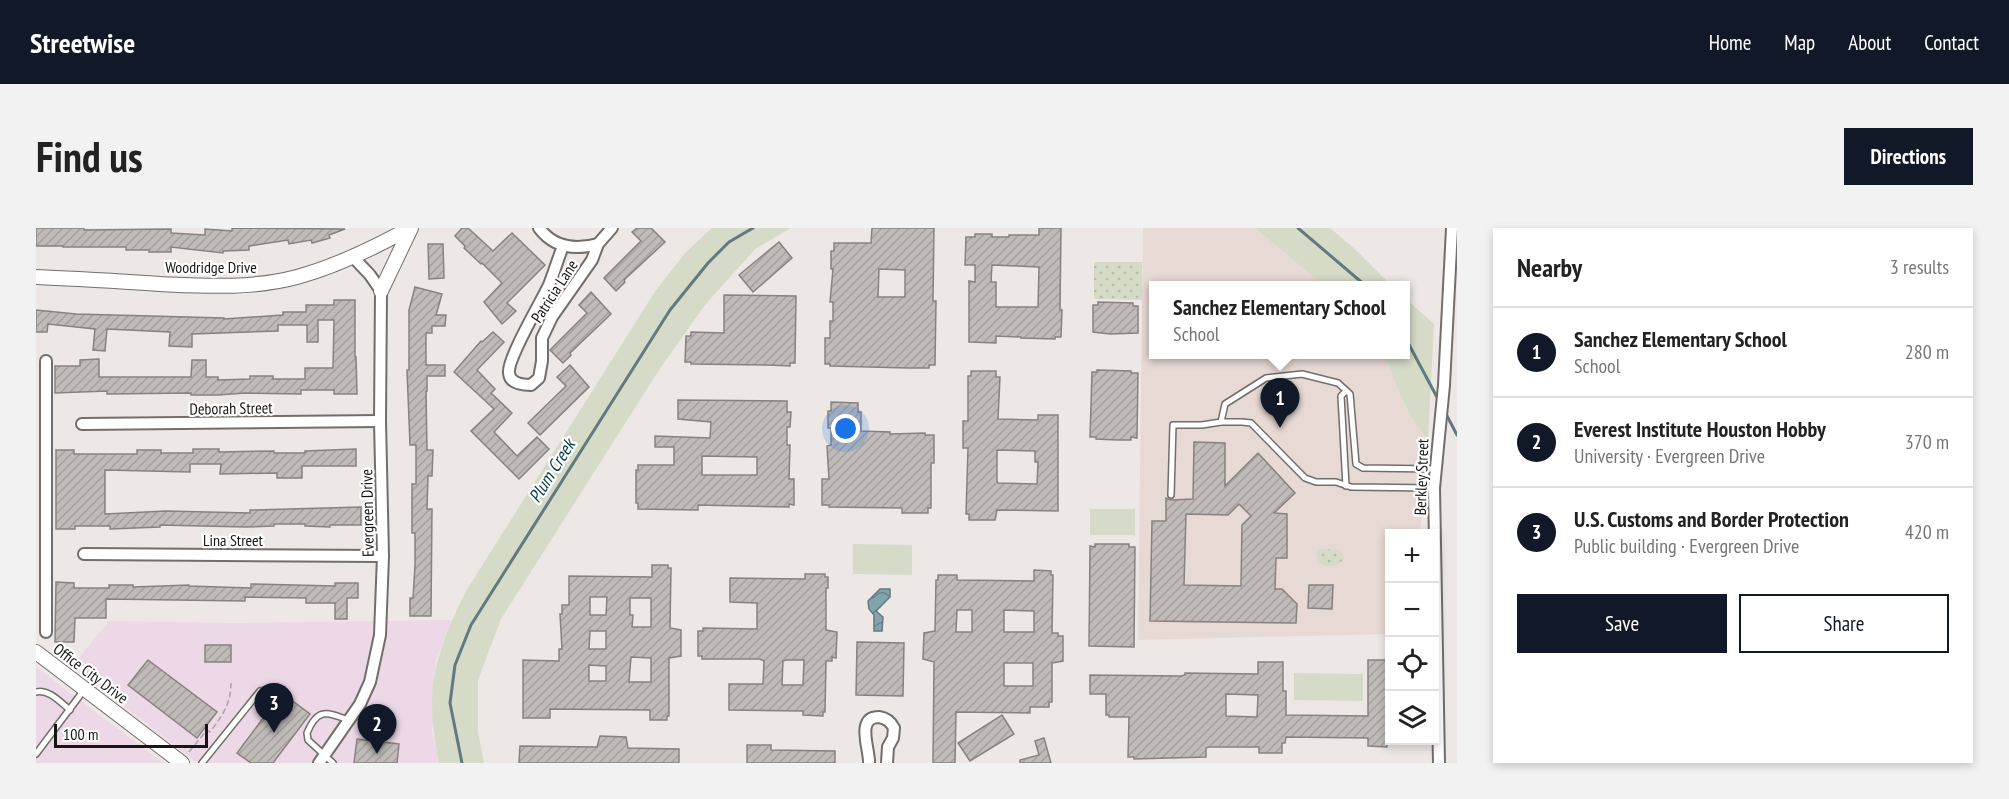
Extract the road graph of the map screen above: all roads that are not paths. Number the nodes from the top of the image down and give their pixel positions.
1 (411, 228) edge
2 (539, 228) edge
3 (612, 228) edge
4 (1452, 228) edge
5 (598, 244) junction
6 (563, 246) junction
7 (353, 257) junction
8 (36, 277) edge
9 (381, 291) junction
10 (1451, 335) edge
11 (46, 361) dead end
12 (41, 386) edge
13 (1346, 391) junction
14 (380, 421) junction
15 (1221, 422) junction
16 (82, 424) dead end
17 (1435, 469) junction
18 (1346, 486) junction
19 (1434, 488) junction
20 (1171, 495) dead end
21 (84, 554) dead end
22 (382, 556) junction
23 (41, 591) edge
24 (46, 632) dead end
25 (36, 653) edge
26 (85, 688) junction
27 (261, 691) dead end
28 (36, 692) edge
29 (70, 710) junction
30 (349, 721) junction
31 (36, 753) edge
32 (322, 759) edge
33 (182, 762) edge
34 (202, 763) edge
35 (333, 763) edge
36 (870, 763) edge
37 (887, 763) edge
38 (1439, 763) edge

1 - 7 street, Woodridge Drive
1 - 9 street
2 - 6 street
3 - 5 street, Patricia Lane
4 - 10 street, Berkley Street
5 - 6 street
5 - 6 street, Patricia Lane
7 - 8 street, Woodridge Drive
7 - 9 street
9 - 14 street, Evergreen Drive
10 - 17 street, Berkley Street
11 - 12 street
12 - 23 street
13 - 15 lane
13 - 17 lane
13 - 18 lane
14 - 16 street, Deborah Street
14 - 22 street, Evergreen Drive
15 - 18 lane
15 - 20 lane
17 - 19 street, Berkley Street
18 - 19 lane
19 - 38 street, Berkley Street
21 - 22 street, Lina Street
22 - 30 street, Evergreen Drive
23 - 24 street
25 - 26 street, Office City Drive
26 - 29 lane
26 - 33 street, Office City Drive
27 - 34 lane
28 - 29 lane
29 - 31 lane
30 - 32 street, Evergreen Drive
30 - 32 lane
32 - 35 lane
36 - 37 street

